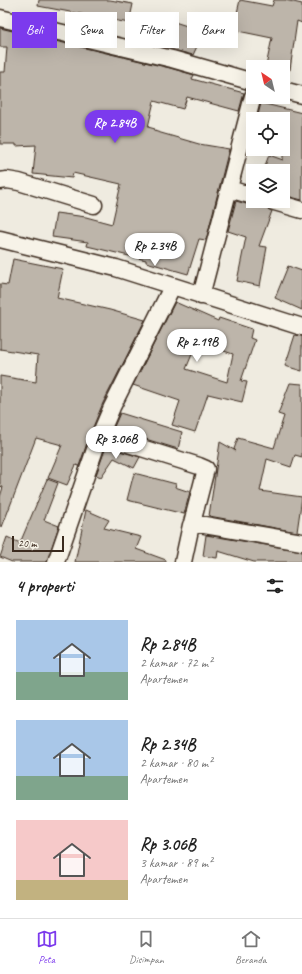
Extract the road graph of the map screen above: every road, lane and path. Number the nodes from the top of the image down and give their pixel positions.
1 (0, 18) edge
2 (246, 80) edge
3 (290, 92) edge
4 (302, 95) edge
5 (251, 104) edge
6 (0, 181) edge
7 (229, 189) junction
8 (246, 194) edge
9 (94, 205) dead end
10 (290, 207) edge
11 (302, 210) edge
12 (0, 238) edge
13 (172, 287) junction
14 (200, 296) junction
15 (302, 327) edge
16 (100, 435) junction
17 (192, 523) junction
18 (302, 542) edge
19 (56, 562) edge
20 (182, 562) edge

1 - 2 street
3 - 4 street
5 - 7 street
6 - 9 street
7 - 8 street
7 - 14 street
10 - 11 street
12 - 13 street
13 - 14 street
13 - 16 street
14 - 15 street
16 - 17 street
16 - 19 street
17 - 18 street
17 - 20 street

